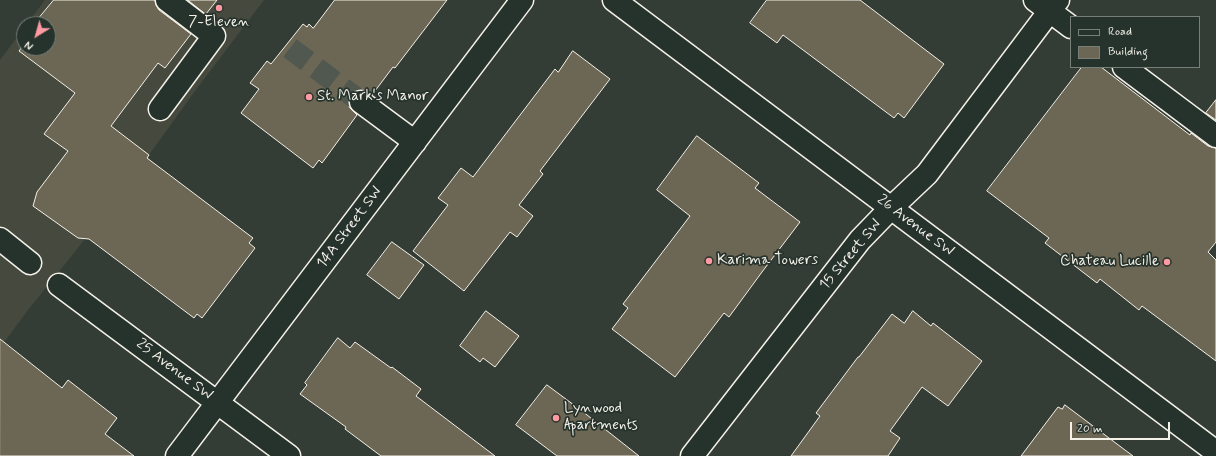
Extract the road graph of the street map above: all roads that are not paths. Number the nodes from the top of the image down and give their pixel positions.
1 (167, 0) edge
2 (522, 0) edge
3 (614, 0) edge
4 (1047, 4) edge
5 (1070, 26) edge
6 (1125, 68) edge
7 (361, 102) tunnel mouth
8 (160, 109) dead end
9 (1216, 136) edge
10 (415, 142) junction
11 (891, 208) junction
12 (0, 240) edge
13 (30, 263) dead end
14 (58, 285) dead end
15 (217, 403) junction
16 (1213, 453) edge
17 (177, 456) edge
18 (289, 456) edge
19 (692, 456) edge

1 - 8 street
2 - 10 street, 14A Street SW
3 - 11 street, 26 Avenue SW
4 - 5 street
4 - 11 street, 15 Street SW
6 - 9 street
7 - 10 street
10 - 15 street, 14A Street SW
11 - 16 street, 26 Avenue SW
11 - 19 street, 15 Street SW
12 - 13 street
14 - 15 street, 25 Avenue SW
15 - 17 street, 14A Street SW
15 - 18 street, 25 Avenue SW

